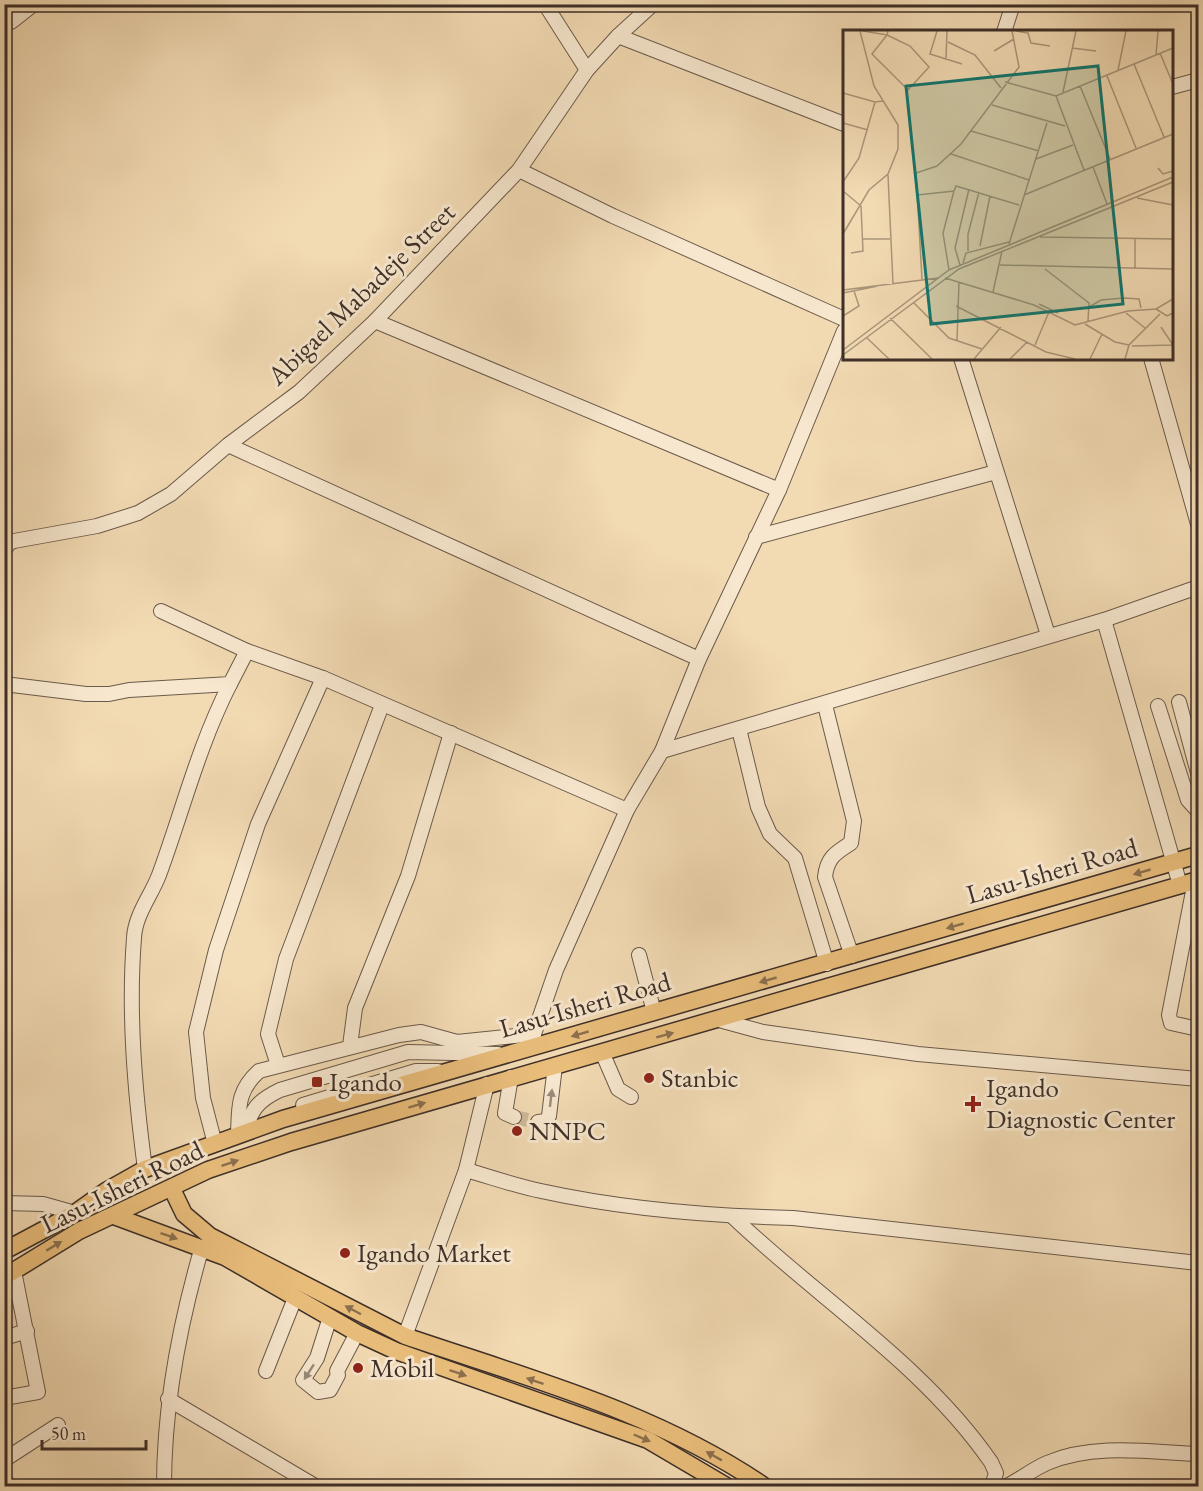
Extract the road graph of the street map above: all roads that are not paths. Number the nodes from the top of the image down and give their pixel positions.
1 (34, 4) edge
2 (545, 4) edge
3 (653, 4) edge
4 (1013, 4) edge
5 (4, 22) edge
6 (1005, 30) edge
7 (618, 36) junction
8 (587, 70) junction
9 (1198, 80) edge
10 (1173, 87) edge
11 (843, 124) edge
12 (519, 170) junction
13 (843, 319) edge
14 (375, 321) junction
15 (843, 333) edge
16 (962, 360) edge
17 (1152, 360) edge
18 (228, 445) junction
19 (996, 472) junction
20 (779, 490) junction
21 (1198, 524) edge
22 (756, 537) junction
23 (5, 548) edge
24 (1198, 587) edge
25 (161, 611) dead end
26 (1104, 620) junction
27 (1048, 635) junction
28 (247, 651) junction
29 (699, 660) junction
30 (323, 678) junction
31 (4, 684) edge
32 (230, 684) junction
33 (1179, 702) dead end
34 (382, 705) junction
35 (825, 705) junction
36 (1158, 706) dead end
37 (739, 729) junction
38 (451, 733) junction
39 (662, 751) junction
40 (1198, 773) edge
41 (1192, 793) edge
42 (627, 810) junction
43 (1198, 811) edge
44 (1198, 855) edge
45 (1173, 863) junction
46 (1191, 882) edge
47 (1194, 914) edge
48 (639, 955) dead end
49 (852, 956) junction
50 (827, 964) junction
51 (654, 1012) junction
52 (719, 1020) junction
53 (1198, 1029) edge
54 (533, 1041) junction
55 (350, 1046) junction
56 (602, 1052) junction
57 (506, 1054) junction
58 (278, 1065) junction
59 (555, 1066) junction
60 (511, 1077) junction
61 (1198, 1079) edge
62 (487, 1084) junction
63 (631, 1097) dead end
64 (514, 1117) dead end
65 (538, 1122) dead end
66 (241, 1134) junction
67 (215, 1144) junction
68 (145, 1169) junction
69 (466, 1170) junction
70 (172, 1189) junction
71 (4, 1203) edge
72 (75, 1213) junction
73 (114, 1216) junction
74 (733, 1216) junction
75 (202, 1247) junction
76 (4, 1251) edge
77 (1198, 1263) edge
78 (9, 1274) edge
79 (295, 1298) junction
80 (330, 1317) junction
81 (27, 1331) junction
82 (357, 1333) junction
83 (405, 1336) junction
84 (4, 1338) edge
85 (266, 1371) dead end
86 (4, 1398) edge
87 (168, 1399) junction
88 (58, 1425) dead end
89 (1198, 1454) edge
90 (4, 1460) edge
91 (4, 1480) edge
92 (10, 1486) edge
93 (164, 1486) edge
94 (315, 1486) edge
95 (726, 1486) edge
96 (764, 1486) edge
97 (992, 1486) edge
98 (1007, 1486) edge

1 - 5 street
2 - 8 street
3 - 7 street, Abigael Mabadeje Street
4 - 6 street
7 - 8 street, Abigael Mabadeje Street
7 - 11 street
8 - 12 street, Abigael Mabadeje Street
9 - 10 street
12 - 13 street
12 - 14 street, Abigael Mabadeje Street
14 - 18 street, Abigael Mabadeje Street
14 - 20 street
15 - 20 street
16 - 19 street
17 - 21 street
18 - 23 street, Abigael Mabadeje Street
18 - 29 street
19 - 22 street
19 - 27 street
20 - 22 street
22 - 29 street
24 - 26 street
25 - 28 street
26 - 27 street
26 - 45 street
27 - 35 street
28 - 30 street
28 - 32 street
29 - 39 street
30 - 34 street
30 - 67 street
31 - 32 street
32 - 68 street
33 - 40 street
34 - 38 street
34 - 58 street
35 - 37 street
35 - 49 street
36 - 41 street
37 - 39 street
37 - 50 street
38 - 42 street
38 - 55 street
39 - 42 street
41 - 43 street
42 - 54 street
44 - 45 main road, Lasu-Isheri Road
45 - 46 street
45 -> 49 main road, Lasu-Isheri Road
46 - 47 street
46 - 52 main road, Lasu-Isheri Road
47 - 53 street
48 - 51 street
49 - 50 main road, Lasu-Isheri Road
50 -> 51 main road, Lasu-Isheri Road
51 -> 54 main road, Lasu-Isheri Road
56 -> 52 main road, Lasu-Isheri Road
52 - 61 street
54 - 55 street
54 - 57 main road, Lasu-Isheri Road
55 - 58 street
56 - 59 main road, Lasu-Isheri Road
56 - 63 street
57 - 66 main road, Lasu-Isheri Road
57 - 66 street
58 - 66 street
59 - 60 main road, Lasu-Isheri Road
65 -> 59 street
60 - 62 main road, Lasu-Isheri Road
60 - 64 street
62 - 69 street
70 -> 62 main road, Lasu-Isheri Road
66 - 67 main road, Lasu-Isheri Road
67 - 68 main road, Lasu-Isheri Road
68 - 72 main road, Lasu-Isheri Road
69 - 74 street
69 - 83 street
70 - 73 main road, Lasu-Isheri Road
83 -> 70 main road
71 - 72 street
72 - 76 main road, Lasu-Isheri Road
73 -> 75 main road
78 -> 73 main road, Lasu-Isheri Road
74 - 77 street
74 - 97 street
75 - 79 main road
75 - 87 street
78 - 81 street
79 - 80 main road
79 - 85 street
80 - 82 main road
80 -> 82 street
81 - 84 street
81 - 86 street
82 -> 95 main road
96 -> 83 main road
87 - 93 street
87 - 94 street
88 - 90 street
89 - 98 street
91 - 92 street

